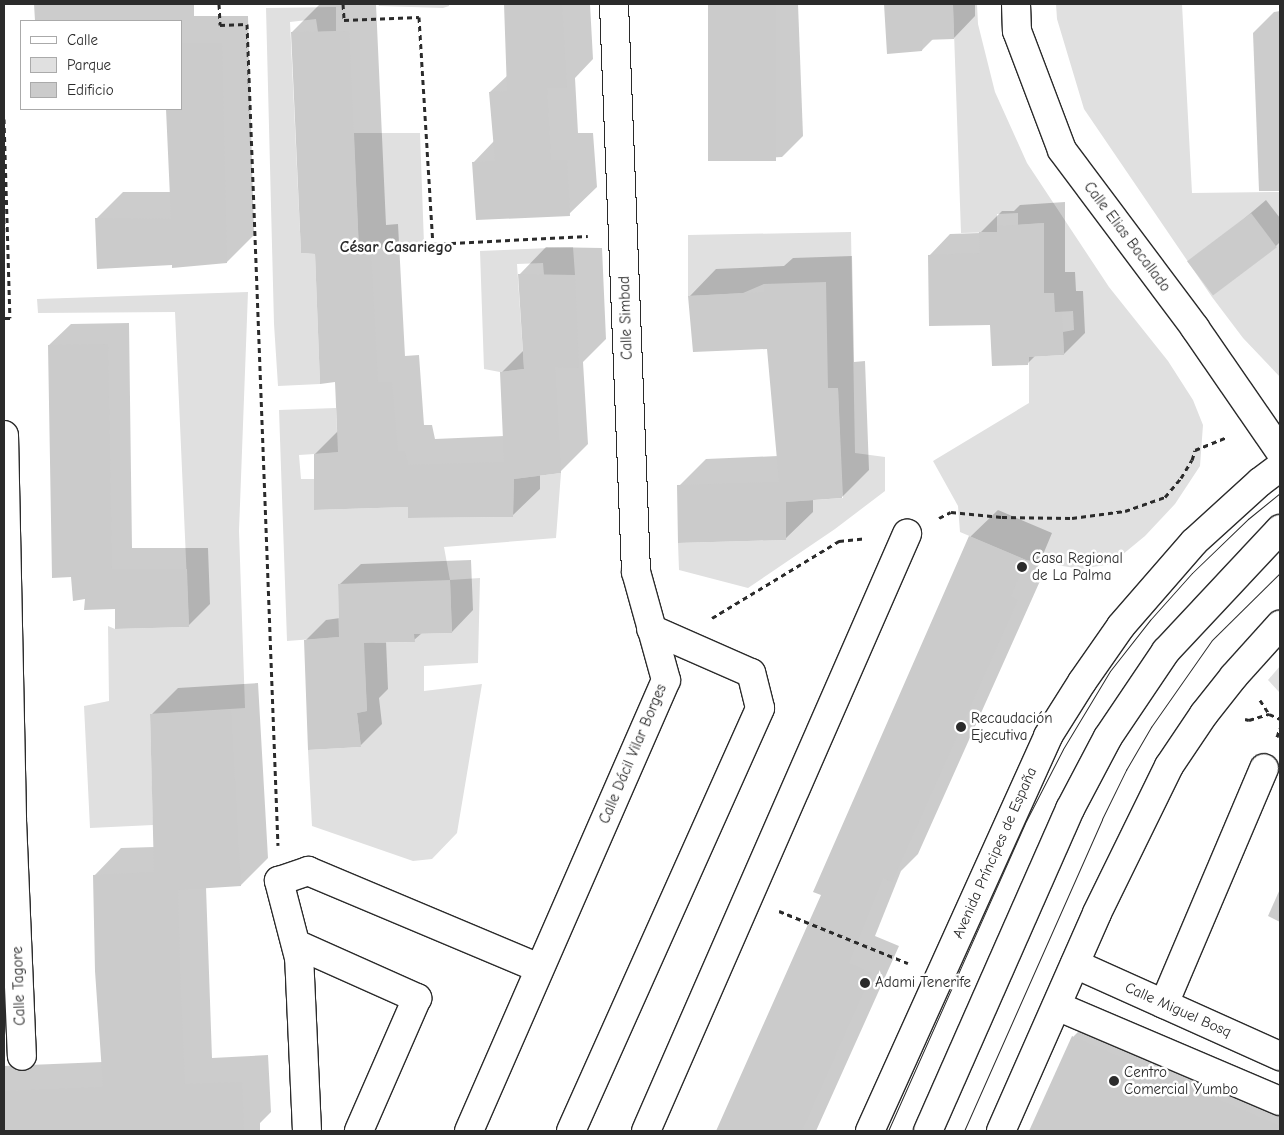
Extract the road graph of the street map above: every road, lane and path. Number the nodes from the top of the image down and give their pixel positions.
1 (219, 4) edge
2 (343, 4) edge
3 (614, 4) edge
4 (1016, 4) edge
5 (4, 119) edge
6 (623, 234) junction
7 (4, 318) edge
8 (1262, 425) junction
9 (4, 435) edge
10 (1280, 451) edge
11 (1280, 467) edge
12 (4, 468) edge
13 (1280, 529) edge
14 (907, 534) junction
15 (1280, 625) edge
16 (651, 629) junction
17 (676, 640) junction
18 (1264, 768) dead end
19 (8, 821) edge
20 (279, 881) junction
21 (748, 899) junction
22 (296, 944) junction
23 (1075, 964) junction
24 (540, 968) junction
25 (940, 975) junction
26 (1164, 1004) junction
27 (1057, 1006) junction
28 (22, 1056) dead end
29 (1280, 1056) edge
30 (1280, 1101) edge
31 (307, 1131) edge
32 (359, 1131) edge
33 (469, 1131) edge
34 (571, 1131) edge
35 (646, 1131) edge
36 (870, 1131) edge
37 (928, 1131) edge
38 (1001, 1131) edge

1 - 20 path
2 - 6 path
3 - 6 street, Calle Simbad
4 - 8 street, Calle Elias Bacallado
5 - 7 path
6 - 16 street, Calle Simbad
8 - 10 street, Calle Elias Bacallado
8 - 14 path
9 - 12 street, Calle Tagore
11 - 25 street, Avenida Príncipes de España
12 - 19 street, Calle Tagore
13 - 37 street
14 - 17 path
14 - 21 street
15 - 23 street
16 - 17 street
16 - 24 street, Calle Dácil Vilar Borges
17 - 34 street
18 - 26 street
19 - 28 street, Calle Tagore
20 - 22 street
20 - 24 street
21 - 25 path
21 - 35 street
22 - 31 street
22 - 32 street
23 - 26 street, Calle Miguel Bosq
23 - 27 street
24 - 33 street, Calle Dácil Vilar Borges
25 - 36 street, Avenida Príncipes de España
26 - 29 street, Calle Miguel Bosq
27 - 30 street
27 - 38 street

